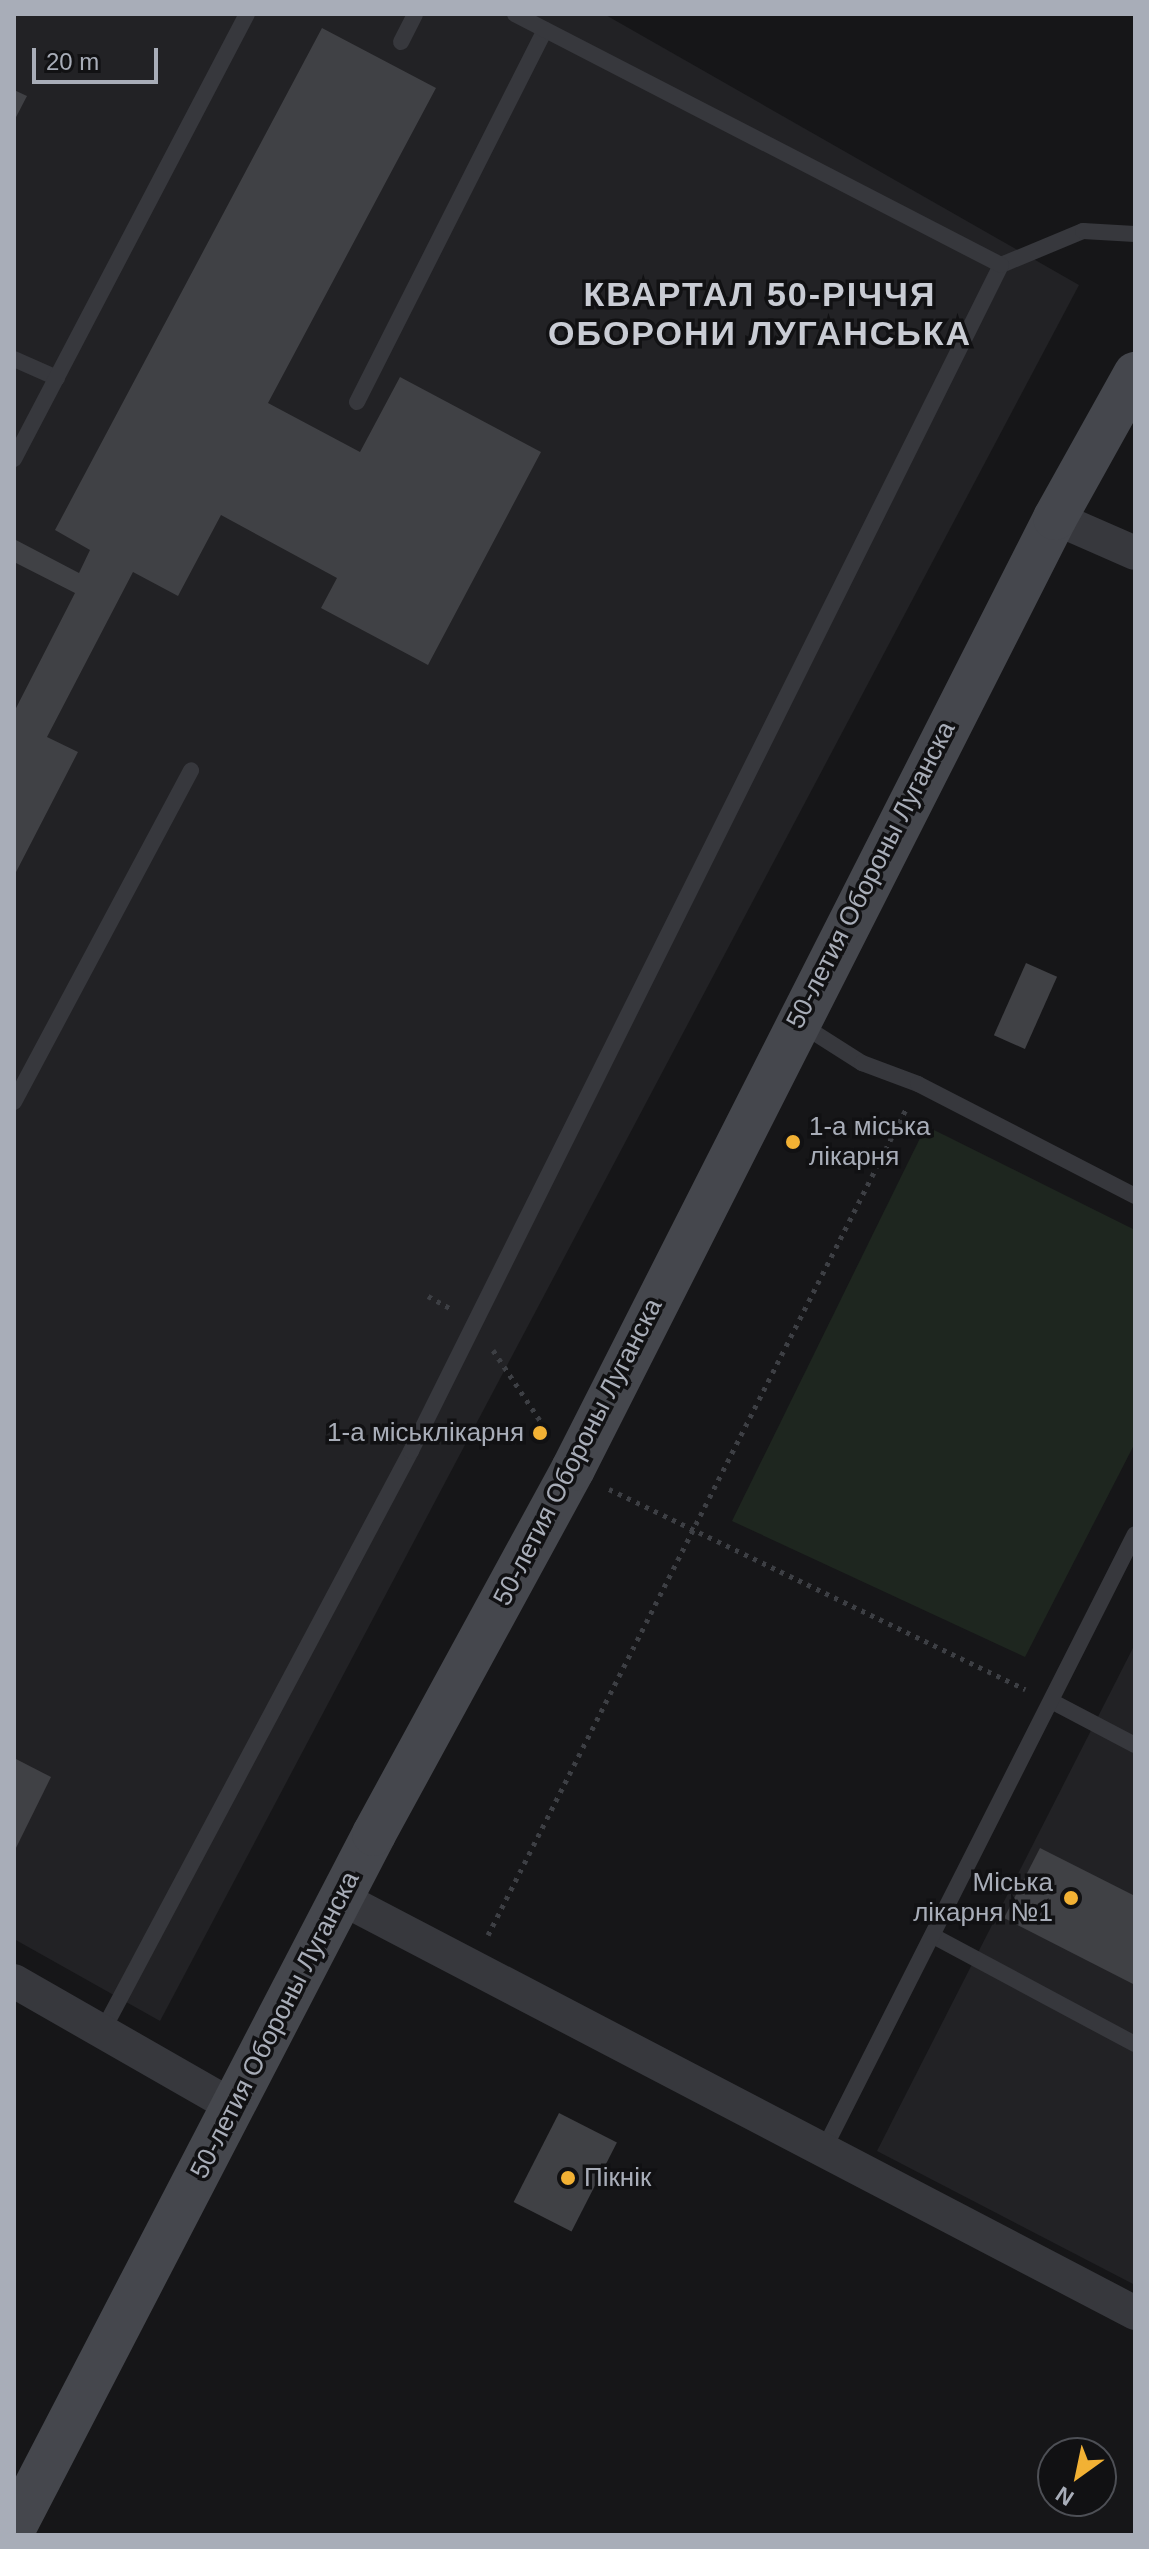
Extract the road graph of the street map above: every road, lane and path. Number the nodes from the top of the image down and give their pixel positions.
1 (247, 14) edge
2 (415, 14) edge
3 (515, 14) edge
4 (545, 30) junction
5 (401, 42) dead end
6 (1135, 234) edge
7 (1001, 265) junction
8 (14, 359) edge
9 (1135, 374) edge
10 (57, 378) junction
11 (357, 402) dead end
12 (14, 459) edge
13 (1055, 518) junction
14 (1135, 553) edge
15 (191, 770) dead end
16 (796, 1021) junction
17 (918, 1084) junction
18 (14, 1102) edge
19 (1135, 1196) edge
20 (428, 1296) dead end
21 (474, 1322) junction
22 (573, 1469) junction
23 (1135, 1534) edge
24 (695, 1535) junction
25 (1055, 1703) junction
26 (1135, 1745) edge
27 (341, 1898) junction
28 (937, 1938) junction
29 (471, 1968) junction
30 (14, 1981) edge
31 (102, 2032) junction
32 (1135, 2044) edge
33 (232, 2106) junction
34 (823, 2151) junction
35 (1135, 2313) edge
36 (14, 2528) edge

1 - 10 lane
2 - 5 lane
3 - 4 lane
4 - 7 lane
4 - 11 lane
6 - 7 lane
7 - 21 lane
8 - 10 lane
9 - 13 main road, 50-летия Обороны Луганска
10 - 12 lane
13 - 14 street
13 - 16 main road, 50-летия Обороны Луганска
15 - 18 lane
16 - 17 lane
16 - 22 main road, 50-летия Обороны Луганска
17 - 19 lane
17 - 24 path
20 - 21 path
21 - 22 path
21 - 31 lane
22 - 24 path
22 - 27 main road, 50-летия Обороны Луганска
23 - 25 lane
24 - 25 path
24 - 29 path
25 - 26 lane
25 - 28 lane
27 - 29 street
27 - 33 main road, 50-летия Обороны Луганска
28 - 32 lane
28 - 34 lane
29 - 34 street
30 - 31 street
31 - 33 street
33 - 36 main road, 50-летия Обороны Луганска
34 - 35 street

